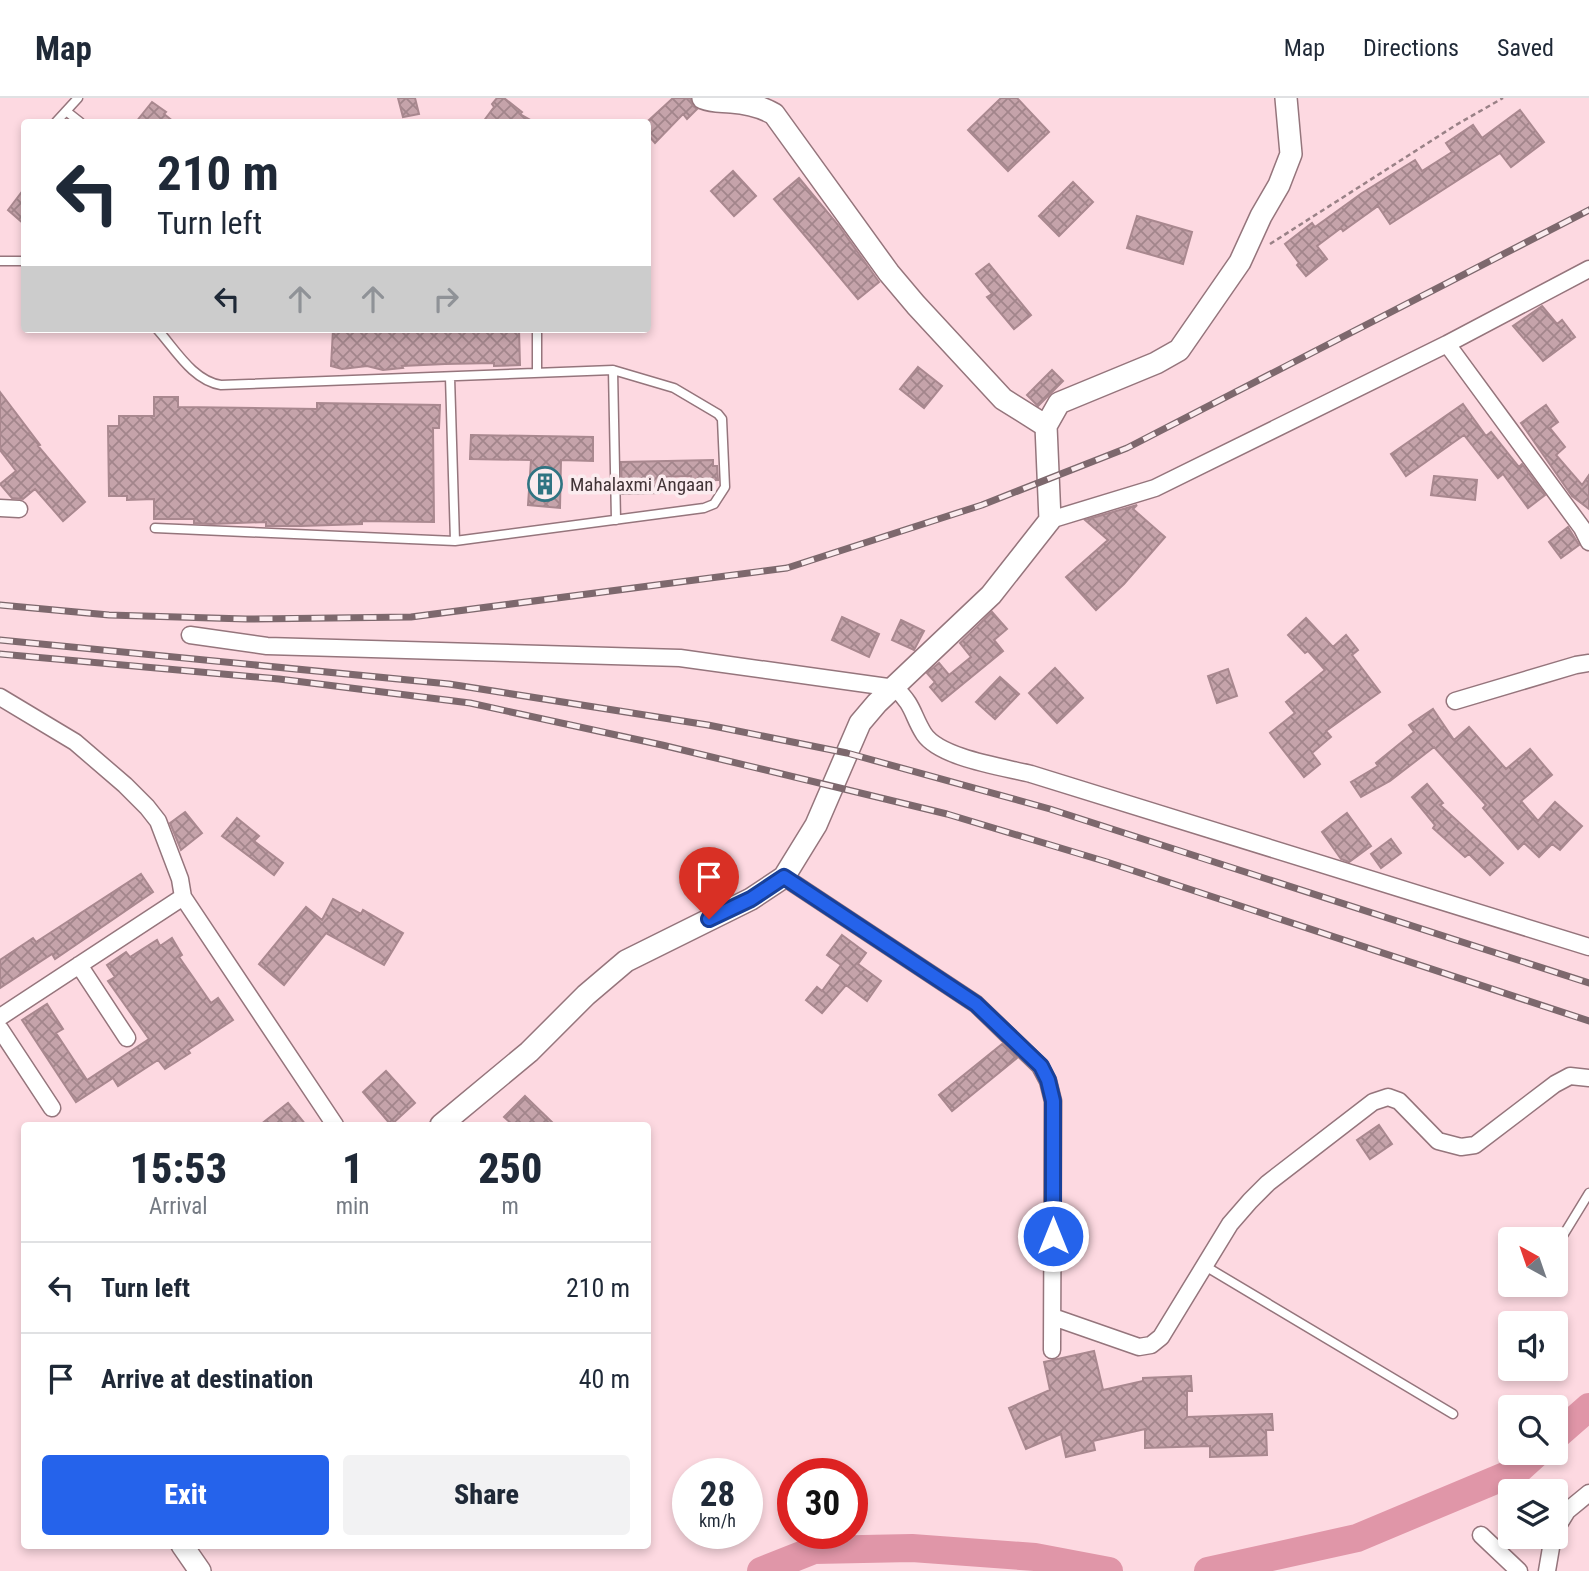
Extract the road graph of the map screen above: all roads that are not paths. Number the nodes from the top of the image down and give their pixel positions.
1 (78, 98) edge
2 (703, 98) edge
3 (1286, 98) edge
4 (66, 111) junction
5 (59, 119) edge
6 (76, 119) edge
7 (0, 261) edge
8 (21, 261) edge
9 (1588, 272) edge
10 (161, 333) edge
11 (537, 333) edge
12 (1447, 344) junction
13 (613, 370) junction
14 (537, 372) junction
15 (450, 377) junction
16 (1046, 426) junction
17 (0, 508) edge
18 (19, 509) dead end
19 (616, 520) junction
20 (1050, 520) junction
21 (155, 528) dead end
22 (455, 541) junction
23 (1589, 542) edge
24 (190, 635) dead end
25 (1589, 663) edge
26 (895, 688) junction
27 (0, 698) edge
28 (1455, 701) dead end
29 (784, 877) junction
30 (183, 897) junction
31 (1589, 947) edge
32 (79, 965) junction
33 (0, 1017) edge
34 (0, 1029) edge
35 (127, 1038) dead end
36 (1589, 1078) edge
37 (52, 1108) dead end
38 (333, 1122) edge
39 (445, 1122) edge
40 (1589, 1194) edge
41 (1568, 1228) edge
42 (1205, 1266) junction
43 (1053, 1317) junction
44 (1052, 1350) dead end
45 (1453, 1414) dead end
46 (1589, 1493) edge
47 (1568, 1510) edge
48 (1481, 1535) dead end
49 (185, 1549) edge
50 (1551, 1549) edge
51 (200, 1571) edge
52 (1519, 1571) edge
53 (1547, 1571) edge

1 - 4 lane
2 - 16 street
3 - 16 street
4 - 5 lane
4 - 6 lane
7 - 8 lane
9 - 12 street
10 - 15 lane
11 - 14 lane
12 - 20 street
12 - 23 street
13 - 14 lane
13 - 19 lane
13 - 19 lane
14 - 15 lane
15 - 22 lane
16 - 20 street
17 - 18 street
19 - 22 lane
20 - 26 street
21 - 22 lane
24 - 26 street
25 - 28 street
26 - 29 street
26 - 31 street
27 - 30 street
29 - 39 street
29 - 43 street
30 - 32 street
30 - 38 street
32 - 33 street
32 - 35 street
34 - 37 street
36 - 42 street
40 - 41 lane
42 - 43 street
42 - 45 lane
43 - 44 street
46 - 47 street
48 - 52 street
49 - 51 street
50 - 53 street

